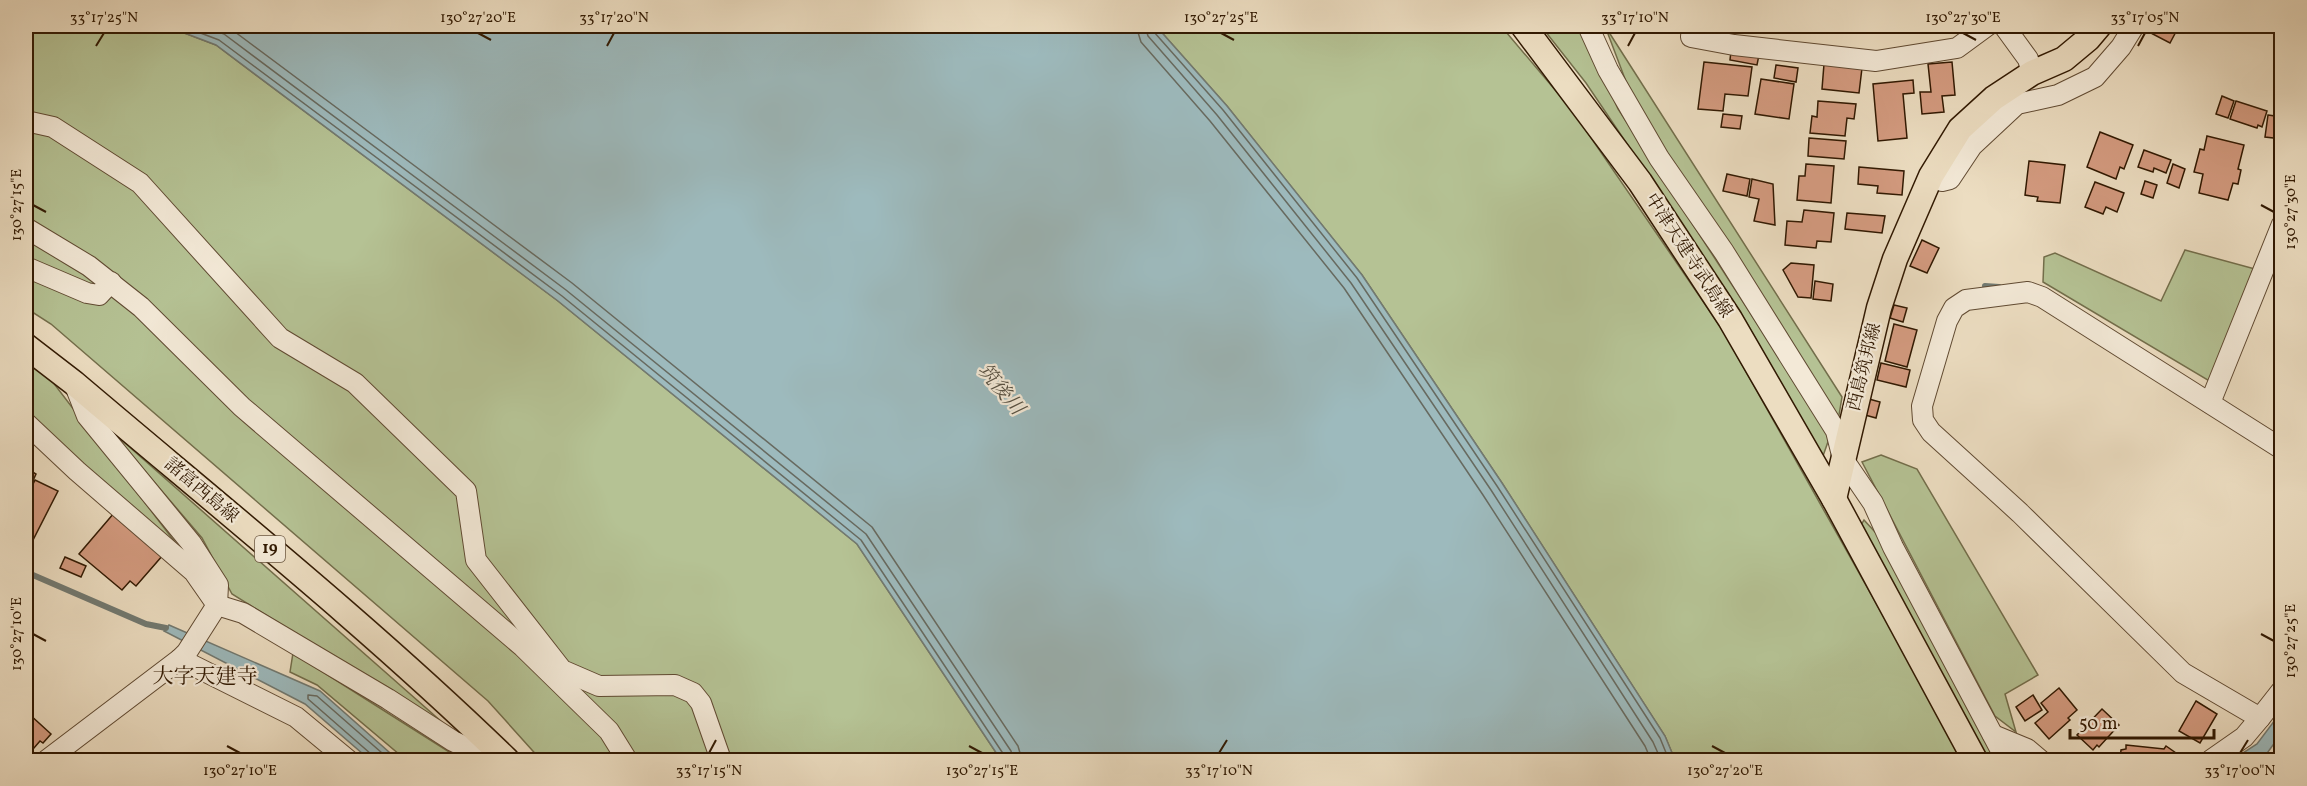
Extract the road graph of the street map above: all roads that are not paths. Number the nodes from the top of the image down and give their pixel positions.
1 (1523, 26) edge
2 (1588, 26) edge
3 (1692, 26) edge
4 (1987, 26) edge
5 (2004, 26) edge
6 (2099, 26) edge
7 (2134, 26) edge
8 (2032, 73) junction
9 (26, 121) edge
10 (1931, 176) junction
11 (2282, 224) edge
12 (26, 228) edge
13 (26, 267) edge
14 (111, 282) junction
15 (26, 346) edge
16 (74, 383) junction
17 (2210, 403) junction
18 (26, 423) edge
19 (2282, 450) edge
20 (1843, 459) junction
21 (1834, 499) junction
22 (217, 605) junction
23 (183, 656) junction
24 (2282, 690) edge
25 (2260, 718) junction
26 (1993, 735) junction
27 (47, 760) edge
28 (348, 760) edge
29 (492, 760) edge
30 (507, 760) edge
31 (627, 760) edge
32 (721, 760) edge
33 (1975, 760) edge
34 (2006, 760) edge
35 (2040, 760) edge
36 (2211, 760) edge

1 - 21 main road, 中津天建寺武島線
2 - 20 street
3 - 4 street
5 - 8 street
6 - 8 main road, 西島筑邦線
7 - 10 street
8 - 10 main road, 西島筑邦線
9 - 32 street
10 - 20 main road, 西島筑邦線
11 - 17 street
12 - 14 street
13 - 14 street
14 - 31 street
15 - 16 main road, 諸富西島線 / 19
16 - 22 street
16 - 30 main road, 諸富西島線 / 19
17 - 19 street
17 - 25 street
18 - 22 street
20 - 21 main road, 西島筑邦線
20 - 26 street
21 - 33 main road
22 - 23 street
22 - 29 street
23 - 27 street
23 - 28 street
24 - 25 street
25 - 36 street
26 - 34 street
26 - 35 street

